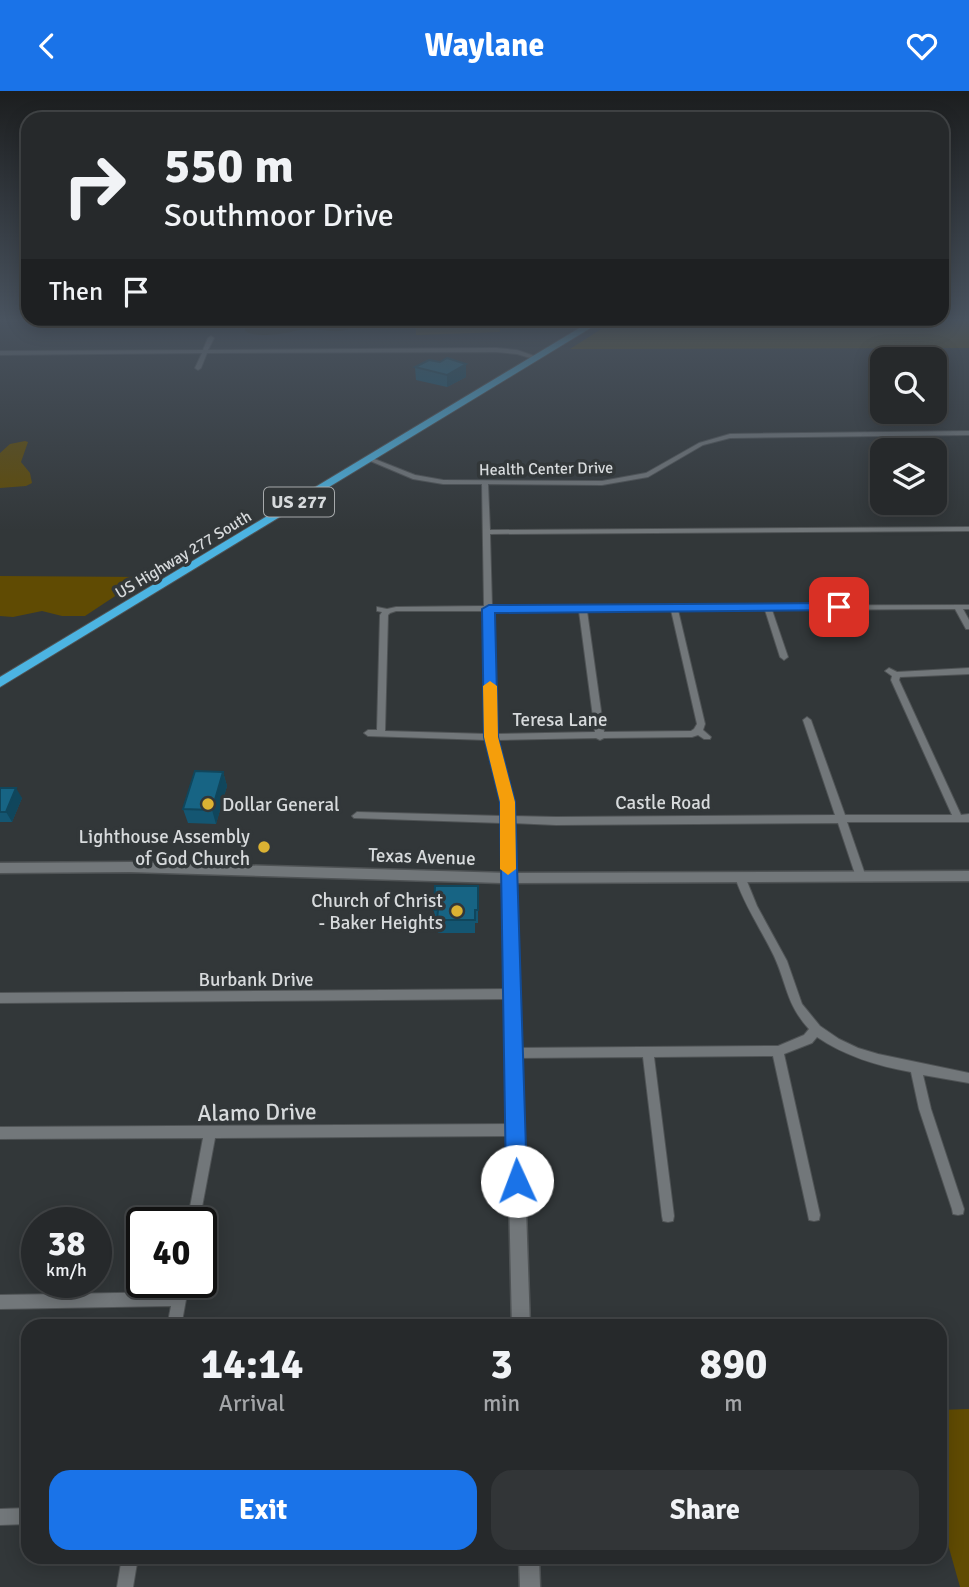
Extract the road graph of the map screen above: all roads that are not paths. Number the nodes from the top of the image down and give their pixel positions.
1 (483, 391) edge
2 (969, 433) edge
3 (370, 459) junction
4 (485, 484) junction
5 (969, 529) edge
6 (487, 532) junction
7 (958, 607) junction
8 (969, 607) edge
9 (674, 608) junction
10 (768, 608) junction
11 (489, 609) junction
12 (583, 609) junction
13 (969, 627) edge
14 (784, 657) dead end
15 (969, 671) edge
16 (0, 683) edge
17 (807, 720) dead end
18 (698, 731) junction
19 (368, 733) dead end
20 (381, 733) junction
21 (491, 737) junction
22 (600, 737) junction
23 (707, 737) dead end
24 (357, 816) dead end
25 (841, 818) junction
26 (958, 818) junction
27 (969, 818) edge
28 (508, 820) junction
29 (0, 868) edge
30 (969, 876) edge
31 (740, 877) junction
32 (861, 877) junction
33 (508, 878) junction
34 (511, 994) junction
35 (0, 999) edge
36 (815, 1030) junction
37 (778, 1051) junction
38 (648, 1052) junction
39 (513, 1053) junction
40 (915, 1066) junction
41 (969, 1078) edge
42 (515, 1130) junction
43 (0, 1133) edge
44 (210, 1134) junction
45 (196, 1207) edge
46 (958, 1209) dead end
47 (814, 1215) dead end
48 (667, 1216) dead end
49 (179, 1299) joint
50 (0, 1302) edge
51 (175, 1319) edge
52 (522, 1319) edge
53 (21, 1516) edge
54 (0, 1517) edge
55 (129, 1564) edge
56 (529, 1564) edge
57 (125, 1587) edge
58 (530, 1587) edge

1 - 3 highway, US Highway 277 South / US 277
2 - 4 street, Health Center Drive
3 - 4 street, Health Center Drive
3 - 16 highway, US Highway 277 South / US 277
4 - 6 street
5 - 6 street
6 - 11 street
7 - 8 street
7 - 10 street
7 - 13 street
9 - 10 street
9 - 12 street
9 - 18 street
10 - 14 street
11 - 12 street
11 - 20 street
11 - 21 street
12 - 22 street
15 - 26 street
17 - 25 street
18 - 22 street, Teresa Lane
18 - 23 street
19 - 20 street, Teresa Lane
20 - 21 street, Teresa Lane
21 - 22 street, Teresa Lane
21 - 28 street
24 - 28 street, Castle Road
25 - 26 street, Castle Road
25 - 28 street, Castle Road
25 - 32 street
26 - 27 street, Castle Road
28 - 33 street
29 - 33 street, Texas Avenue
30 - 32 street, Texas Avenue
31 - 32 street, Texas Avenue
31 - 33 street, Texas Avenue
31 - 36 street
33 - 34 street
34 - 35 street, Burbank Drive
34 - 39 street
36 - 37 street
36 - 40 street
37 - 38 street
37 - 47 street
38 - 39 street
38 - 48 street
39 - 42 street
40 - 41 street
40 - 46 street
42 - 44 street, Alamo Drive
42 - 52 street
43 - 44 street, Alamo Drive
44 - 45 street
49 - 50 street
49 - 51 street
53 - 54 street
55 - 57 street
56 - 58 street

